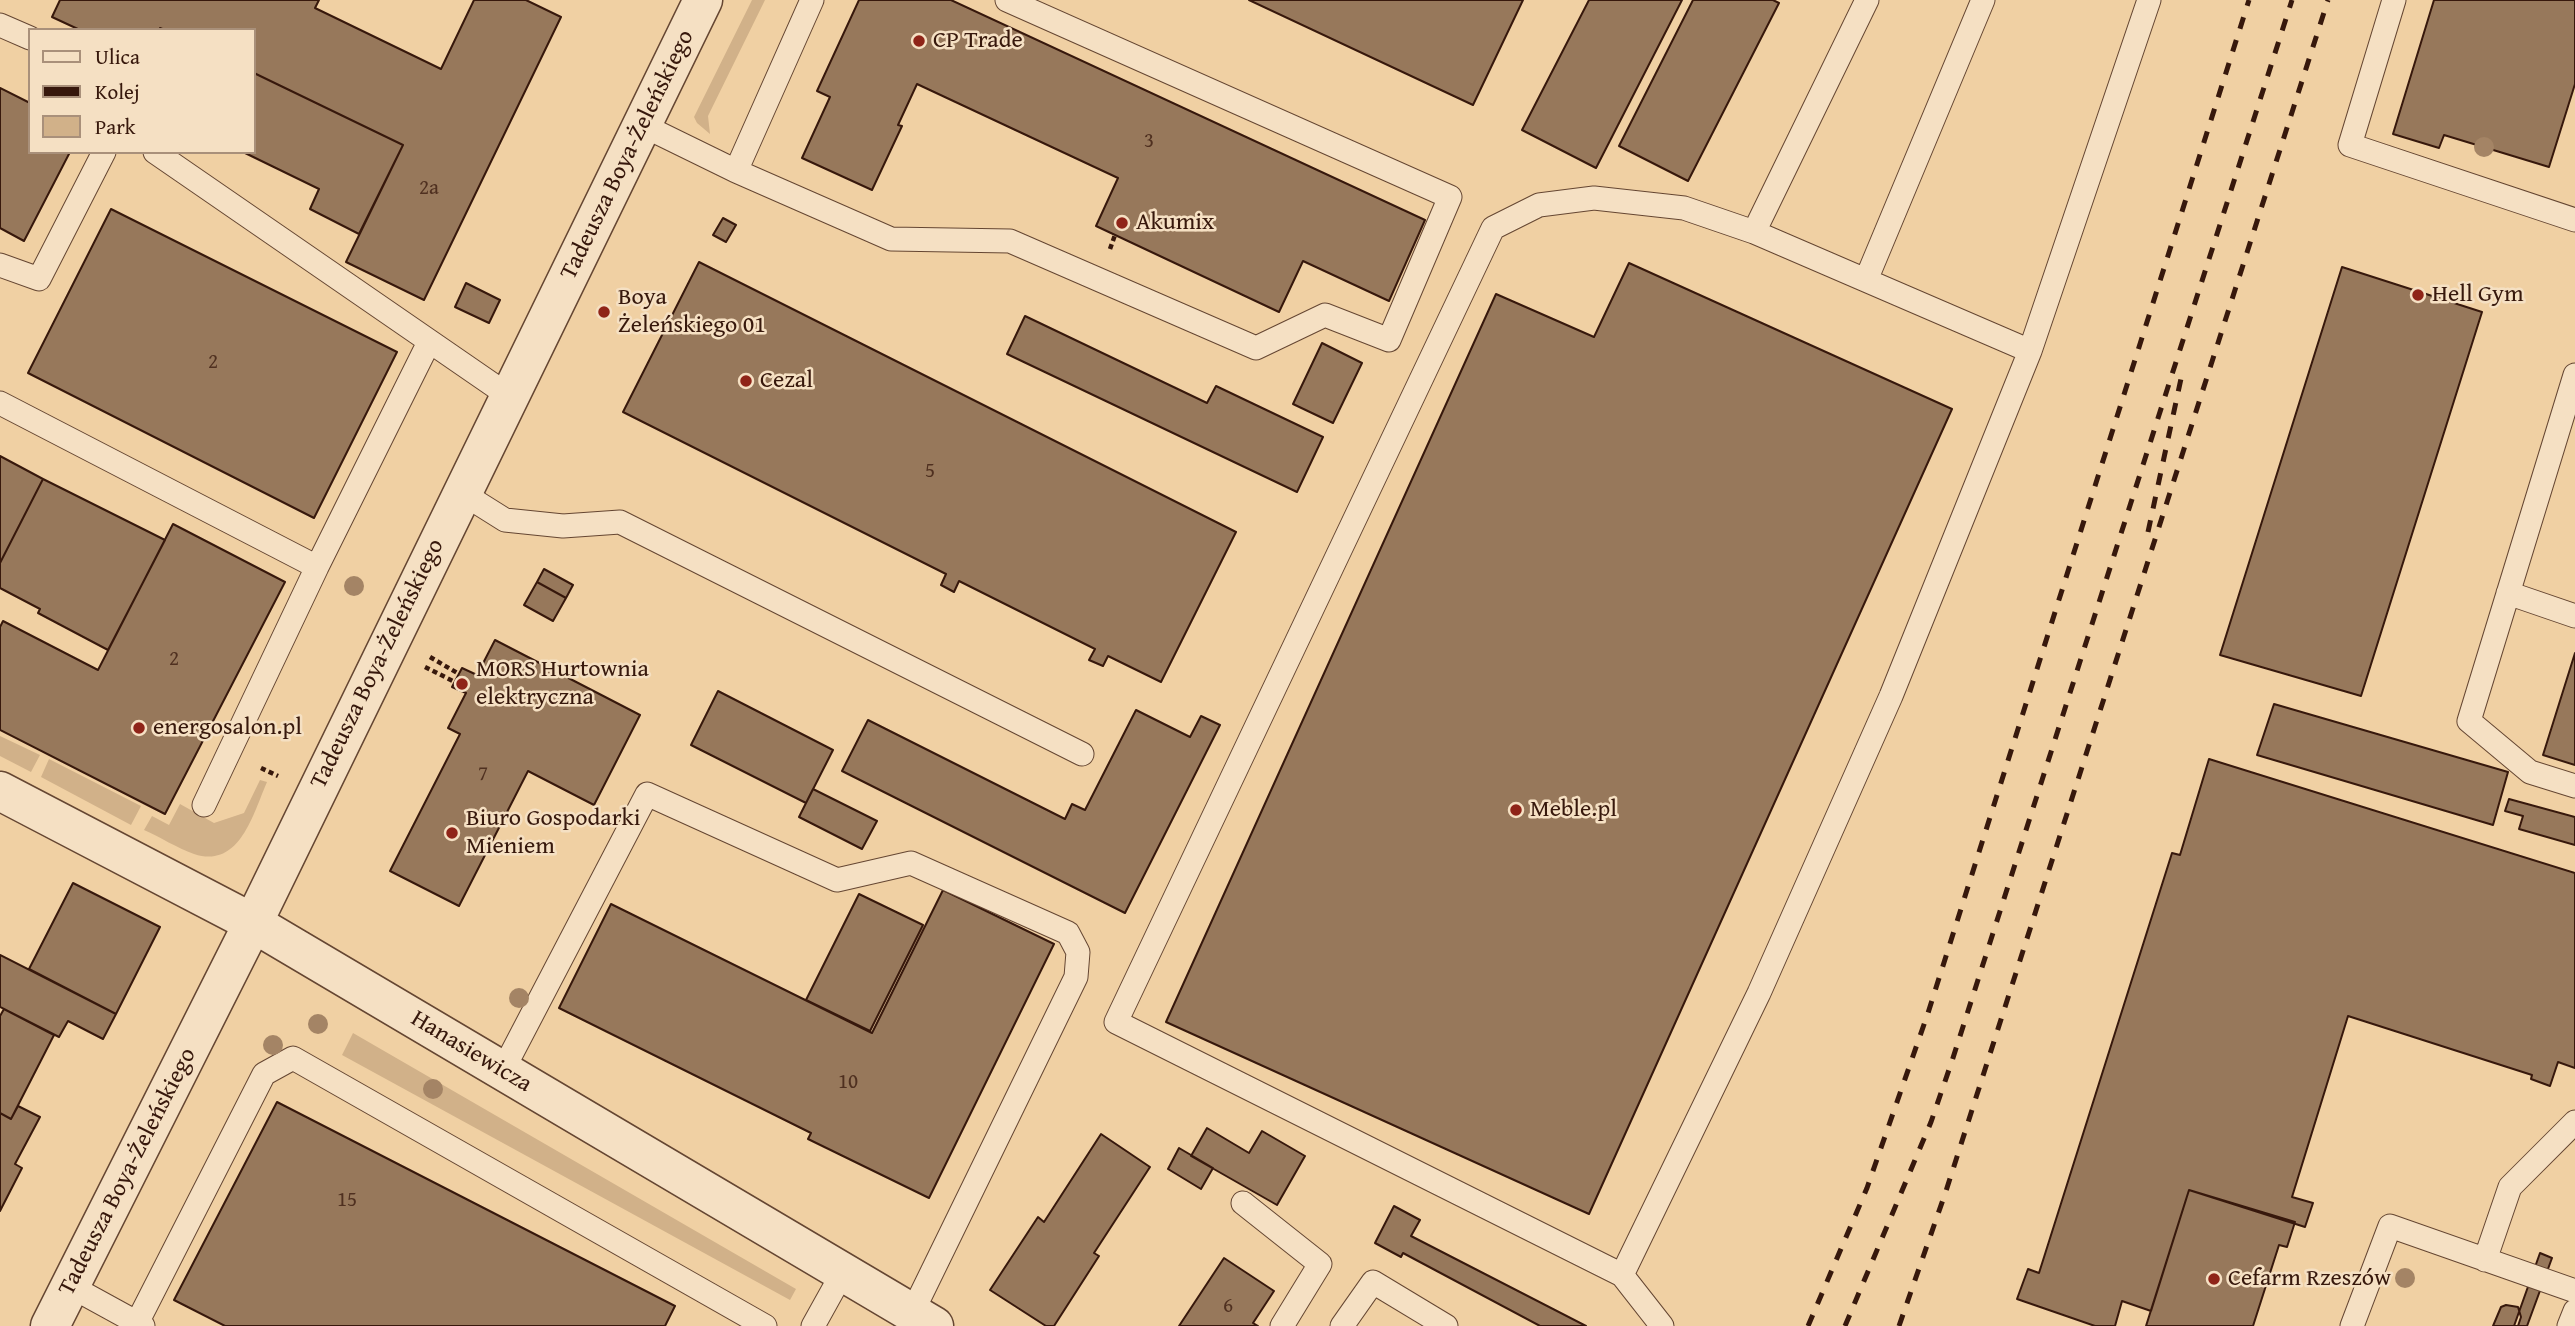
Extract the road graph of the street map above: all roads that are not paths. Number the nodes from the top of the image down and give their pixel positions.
1 (703, 0) edge
2 (811, 0) edge
3 (1007, 0) edge
4 (1867, 0) edge
5 (1983, 0) edge
6 (2149, 0) edge
7 (2394, 0) edge
8 (0, 25) edge
9 (28, 37) edge
10 (642, 125) junction
11 (103, 154) edge
12 (158, 154) edge
13 (736, 171) junction
14 (2575, 220) edge
15 (1754, 232) junction
16 (0, 265) edge
17 (1866, 280) junction
18 (429, 342) junction
19 (2030, 351) junction
20 (2575, 375) edge
21 (509, 396) junction
22 (0, 403) edge
23 (462, 493) junction
24 (317, 567) junction
25 (2508, 593) junction
26 (2575, 616) edge
27 (1082, 754) dead end
28 (2575, 786) edge
29 (0, 791) edge
30 (204, 805) dead end
31 (253, 923) junction
32 (503, 1070) junction
33 (2575, 1122) edge
34 (1244, 1203) dead end
35 (2485, 1260) junction
36 (843, 1272) junction
37 (1622, 1275) junction
38 (70, 1286) junction
39 (2575, 1291) edge
40 (2575, 1311) edge
41 (923, 1320) edge
42 (140, 1324) edge
43 (50, 1326) edge
44 (765, 1326) edge
45 (813, 1326) edge
46 (1282, 1326) edge
47 (1342, 1326) edge
48 (1446, 1326) edge
49 (1662, 1326) edge
50 (2352, 1326) edge
51 (2570, 1326) edge

1 - 10 street, Tadeusza Boya-Żeleńskiego
2 - 13 lane
3 - 13 lane
4 - 15 lane
5 - 17 lane
6 - 19 lane
7 - 14 lane
8 - 9 lane
10 - 13 lane
10 - 21 street, Tadeusza Boya-Żeleńskiego
11 - 16 lane
12 - 18 lane
15 - 17 lane
15 - 37 lane
17 - 19 lane
18 - 21 lane
18 - 24 lane
19 - 37 lane
20 - 25 lane
21 - 23 street, Tadeusza Boya-Żeleńskiego
22 - 24 lane
23 - 27 lane
23 - 31 street, Tadeusza Boya-Żeleńskiego
24 - 30 lane
25 - 26 lane
25 - 28 lane
29 - 31 street, Hanasiewicza
31 - 32 street, Hanasiewicza
31 - 38 street, Tadeusza Boya-Żeleńskiego
32 - 36 street, Hanasiewicza
32 - 41 lane
33 - 35 lane
34 - 46 lane
35 - 39 lane
35 - 50 lane
36 - 41 street, Hanasiewicza
36 - 45 lane
37 - 49 lane
38 - 42 lane
38 - 43 street, Tadeusza Boya-Żeleńskiego
40 - 51 lane
42 - 44 lane
47 - 48 lane

